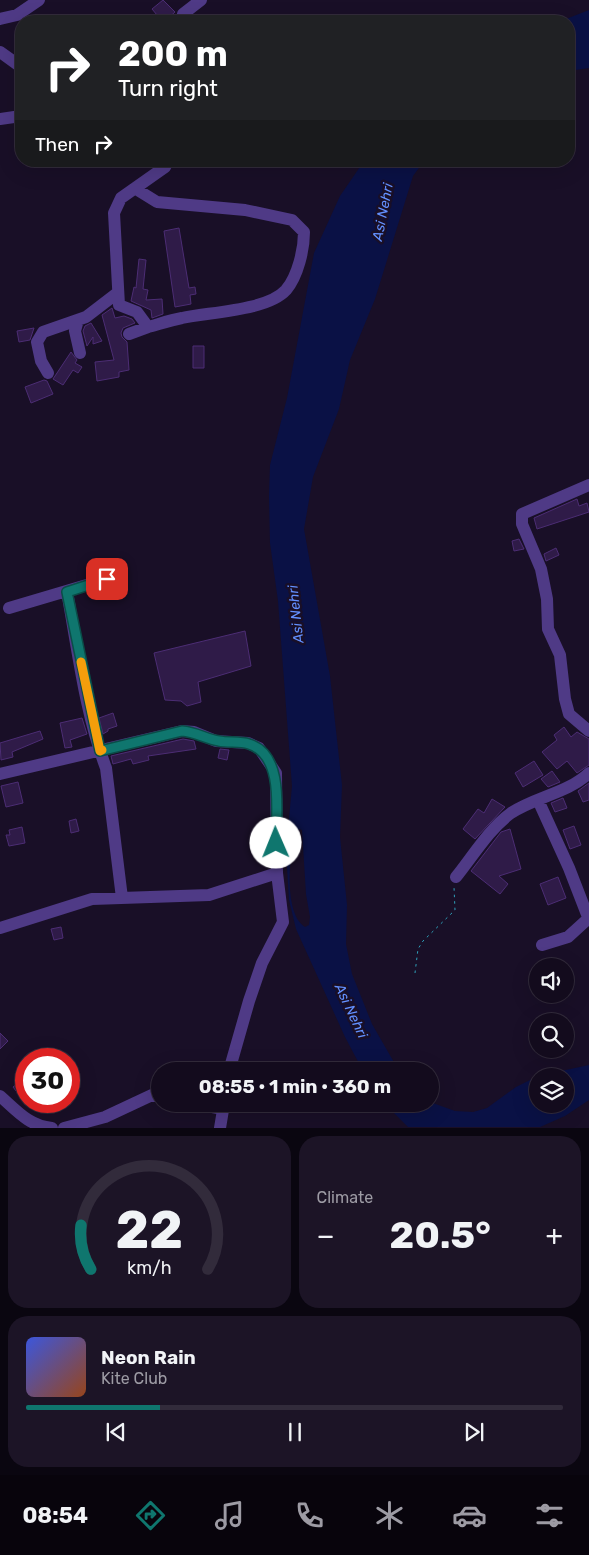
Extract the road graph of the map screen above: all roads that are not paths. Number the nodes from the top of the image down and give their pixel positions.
1 (39, 0) edge
2 (200, 0) edge
3 (184, 14) dead end
4 (15, 15) edge
5 (17, 15) edge
6 (0, 19) edge
7 (0, 52) edge
8 (15, 63) edge
9 (15, 117) edge
10 (0, 119) edge
11 (164, 167) edge
12 (136, 189) junction
13 (116, 294) junction
14 (78, 320) junction
15 (148, 327) junction
16 (128, 334) dead end
17 (80, 353) dead end
18 (48, 373) dead end
19 (589, 484) edge
20 (107, 579) dead end
21 (67, 592) junction
22 (9, 608) dead end
23 (589, 731) edge
24 (100, 751) junction
25 (589, 773) edge
26 (0, 774) edge
27 (538, 800) junction
28 (276, 873) junction
29 (456, 877) road end
30 (122, 898) junction
31 (588, 917) edge
32 (0, 928) edge
33 (542, 945) dead end
34 (232, 1062) edge
35 (151, 1095) edge
36 (0, 1096) edge
37 (223, 1112) edge
38 (52, 1128) edge
39 (64, 1128) edge
40 (220, 1128) edge

1 - 5 street
2 - 3 street
4 - 6 street
7 - 8 street
9 - 10 street
11 - 12 street
12 - 13 street
12 - 15 street
13 - 14 street
13 - 15 street
14 - 17 street
14 - 18 street
15 - 16 street
19 - 23 street
20 - 21 street
21 - 22 street
21 - 24 street
24 - 26 street
24 - 28 street
24 - 30 street
25 - 27 street
27 - 29 street
27 - 31 street
28 - 30 street
28 - 34 street
30 - 32 street
31 - 33 street
35 - 39 street
36 - 38 street
37 - 40 street

